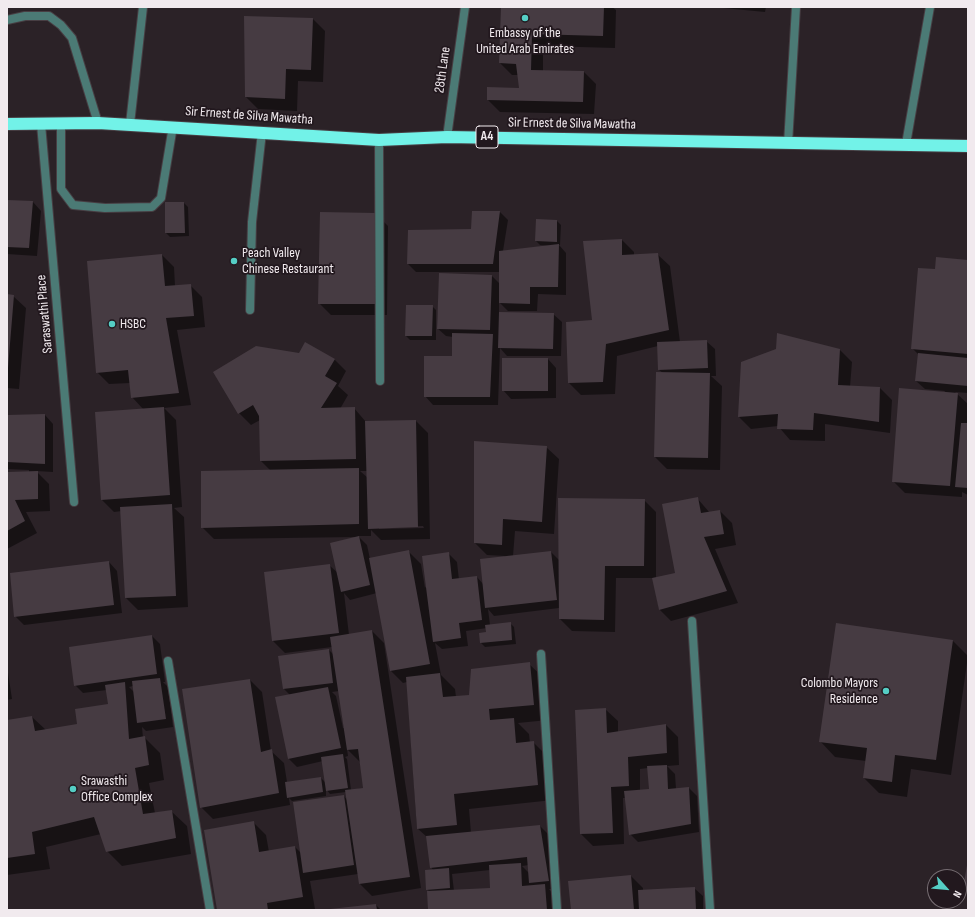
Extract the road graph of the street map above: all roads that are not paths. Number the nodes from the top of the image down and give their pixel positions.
1 (143, 7) edge
2 (464, 7) edge
3 (796, 7) edge
4 (930, 7) edge
5 (7, 20) edge
6 (98, 123) junction
7 (7, 124) edge
8 (41, 124) junction
9 (61, 124) junction
10 (130, 124) junction
11 (173, 126) junction
12 (262, 132) junction
13 (447, 137) junction
14 (379, 140) junction
15 (788, 144) junction
16 (906, 144) junction
17 (968, 146) edge
18 (250, 310) dead end
19 (380, 381) dead end
20 (74, 502) dead end
21 (692, 622) dead end
22 (541, 654) dead end
23 (168, 661) dead end
24 (210, 910) edge
25 (557, 910) edge
26 (710, 910) edge

1 - 10 street
2 - 13 street, 28th Lane
3 - 15 street
4 - 16 street
5 - 6 street
6 - 9 highway, Sir Ernest de Silva Mawatha / A4
6 - 10 highway, Sir Ernest de Silva Mawatha / A4
7 - 8 highway, Sir Ernest de Silva Mawatha / A4
8 - 9 highway, Sir Ernest de Silva Mawatha / A4
8 - 20 street, Saraswathi Place
9 - 11 street
10 - 11 highway, Sir Ernest de Silva Mawatha / A4
11 - 12 highway, Sir Ernest de Silva Mawatha / A4
12 - 14 highway, Sir Ernest de Silva Mawatha / A4
12 - 18 street
13 - 14 highway, Sir Ernest de Silva Mawatha / A4
13 - 15 highway, Sir Ernest de Silva Mawatha / A4
14 - 19 street
15 - 16 highway, Sir Ernest de Silva Mawatha / A4
16 - 17 highway, Sir Ernest de Silva Mawatha / A4
21 - 26 street
22 - 25 street
23 - 24 street

